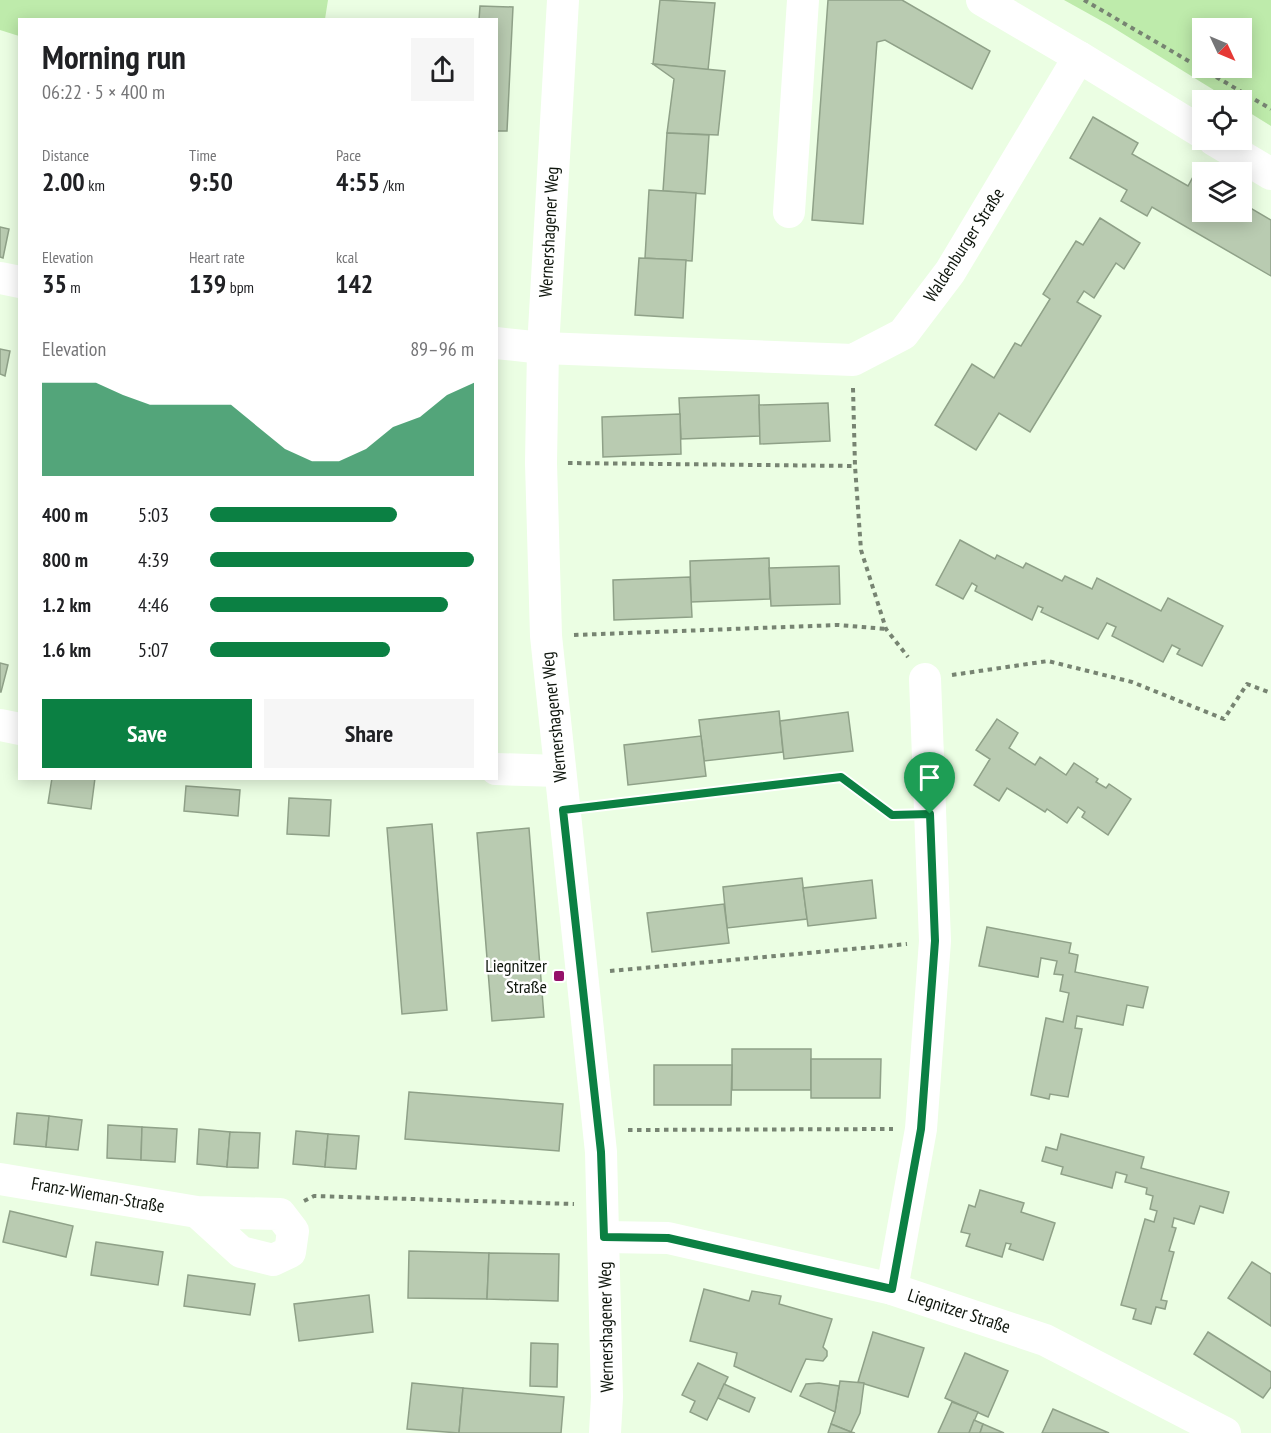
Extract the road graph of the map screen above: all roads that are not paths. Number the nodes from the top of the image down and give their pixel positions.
1 (562, 0) edge
2 (803, 0) edge
3 (982, 0) edge
4 (1079, 57) junction
5 (1192, 126) edge
6 (1231, 150) edge
7 (1271, 174) edge
8 (789, 212) dead end
9 (0, 278) edge
10 (18, 282) edge
11 (498, 343) edge
12 (543, 348) junction
13 (926, 679) road end
14 (0, 725) edge
15 (18, 729) edge
16 (498, 769) edge
17 (559, 771) junction
18 (0, 1179) edge
19 (197, 1212) junction
20 (604, 1237) junction
21 (892, 1289) junction
22 (1190, 1424) edge
23 (605, 1433) edge
24 (1225, 1433) edge

1 - 12 street, Wernershagener Weg
2 - 8 street
3 - 4 street
4 - 5 street
4 - 12 street, Waldenburger Straße
6 - 7 street
9 - 10 street
11 - 12 street, Waldenburger Straße
12 - 17 street, Wernershagener Weg
13 - 21 street
14 - 15 street
16 - 17 street
17 - 20 street, Wernershagener Weg
18 - 19 street, Franz-Wieman-Straße
19 - 19 street, Franz-Wieman-Straße
20 - 21 street, Liegnitzer Straße
20 - 23 street, Wernershagener Weg
21 - 22 street, Liegnitzer Straße
22 - 24 street, Liegnitzer Straße

